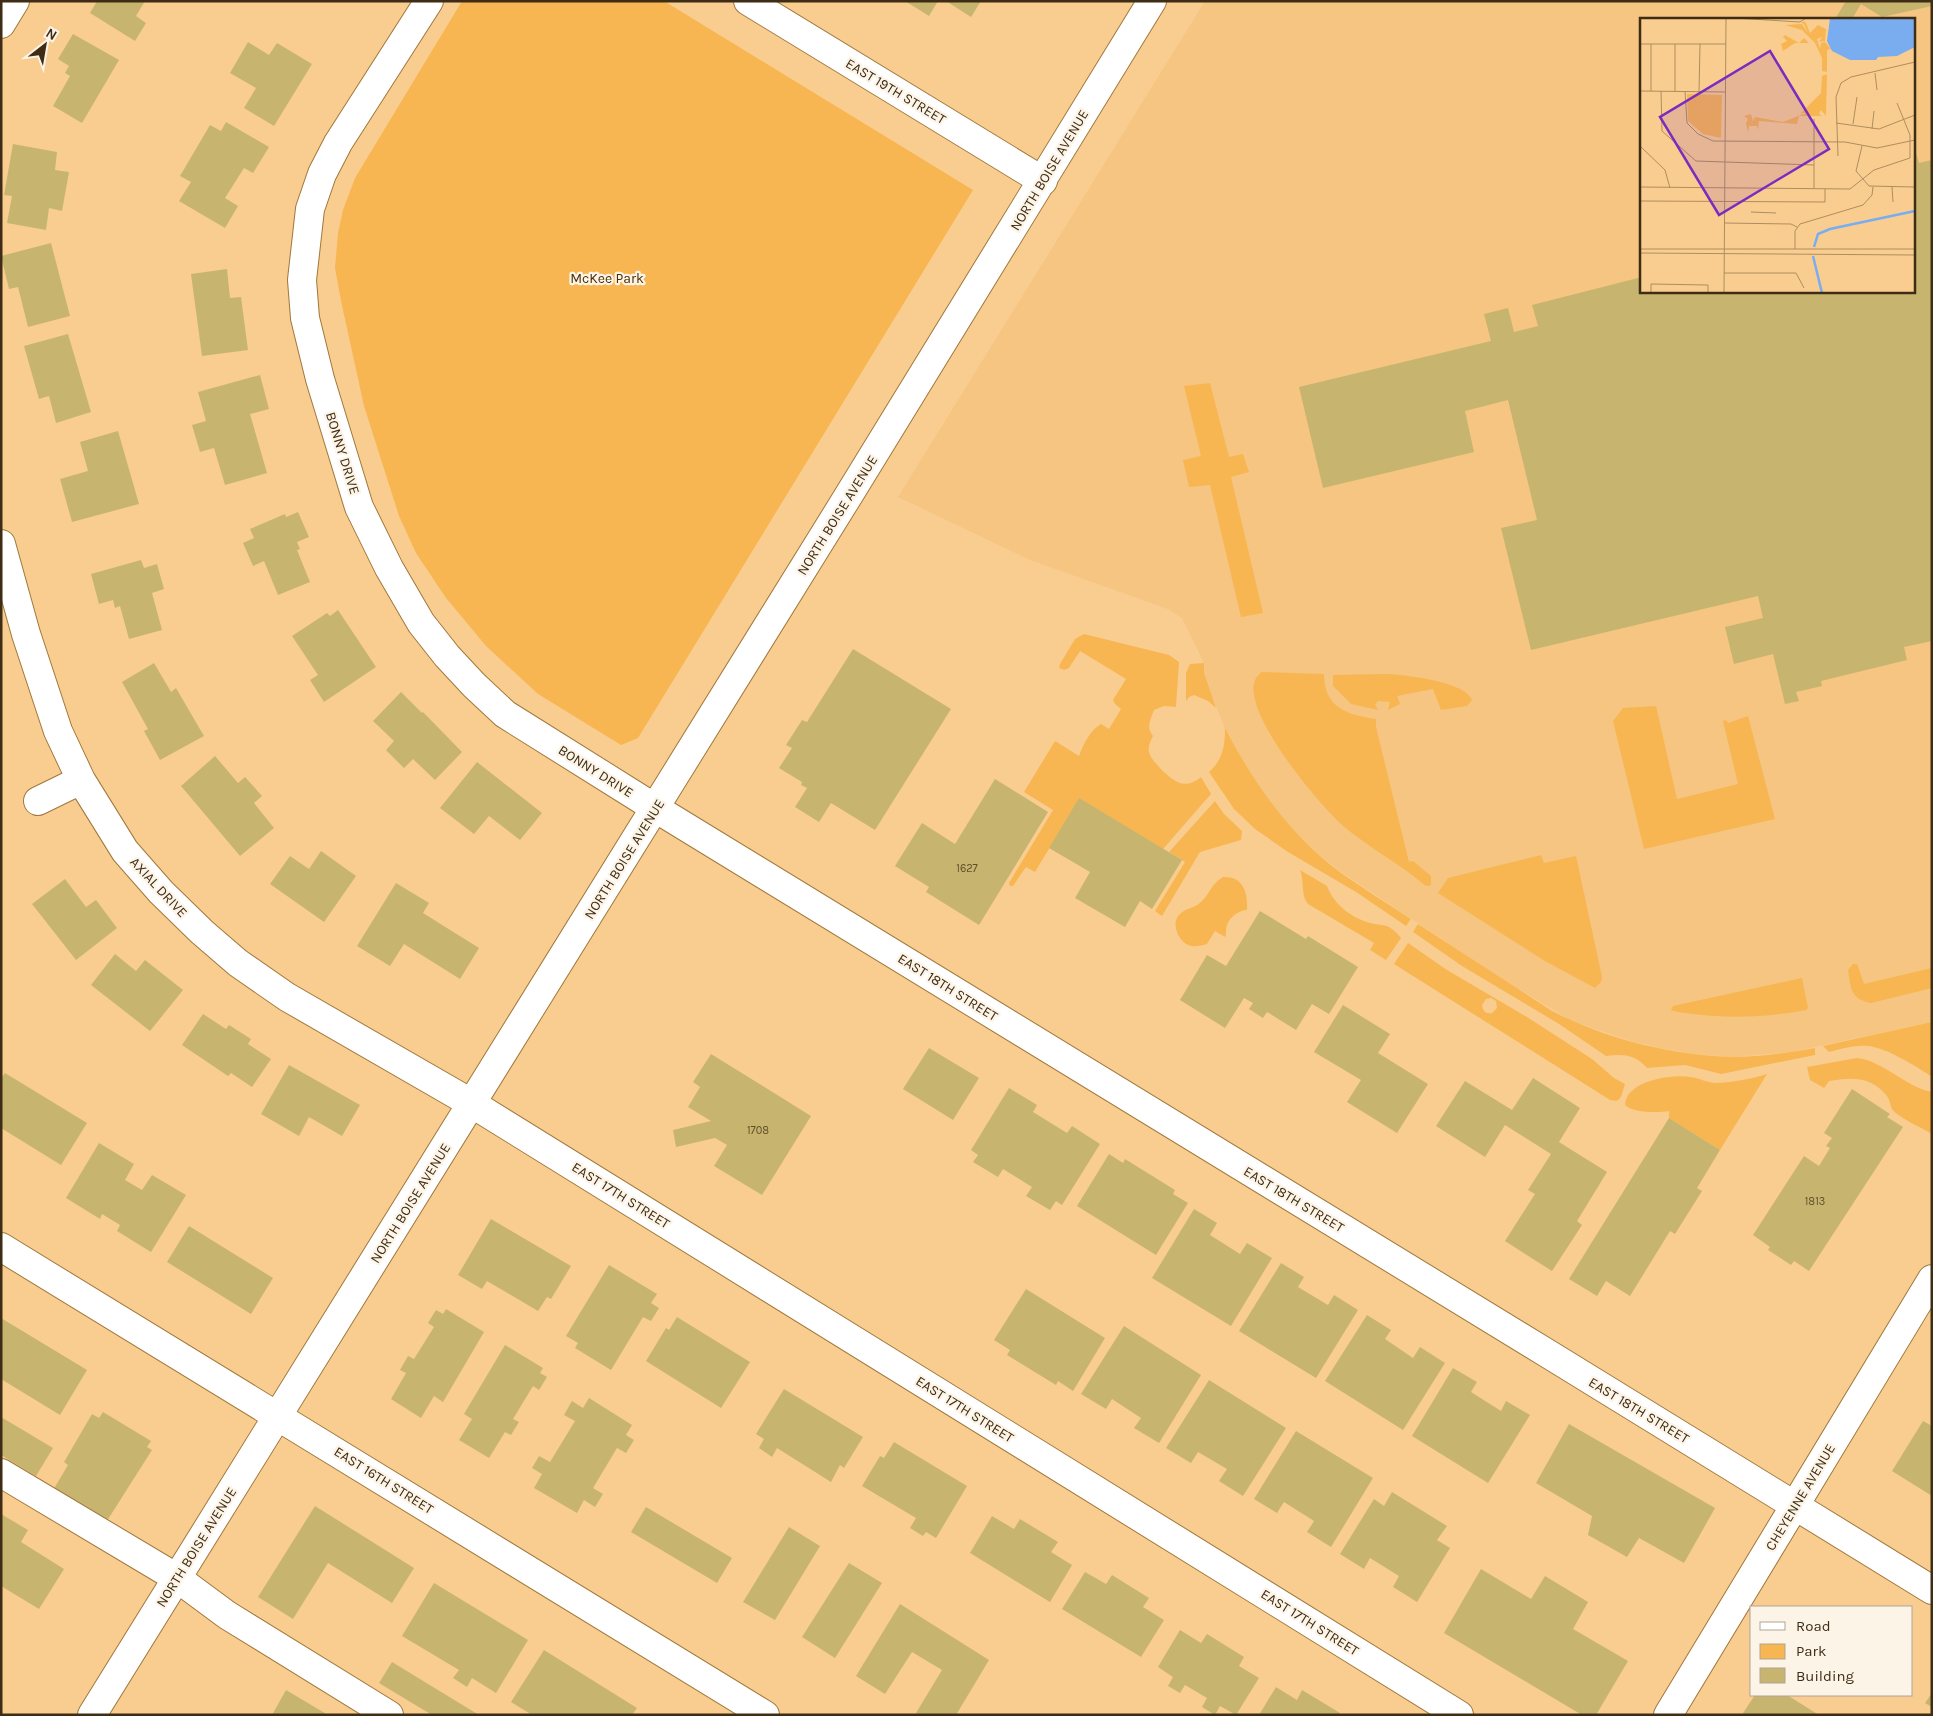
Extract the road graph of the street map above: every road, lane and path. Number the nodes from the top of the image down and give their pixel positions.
1 (15, 1) edge
2 (429, 1) edge
3 (748, 1) edge
4 (1152, 1) edge
5 (1, 24) edge
6 (1043, 181) junction
7 (1, 544) edge
8 (81, 780) junction
9 (38, 801) dead end
10 (655, 808) junction
11 (471, 1103) junction
12 (1, 1247) edge
13 (1932, 1279) edge
14 (278, 1415) junction
15 (1, 1472) edge
16 (1795, 1505) junction
17 (177, 1578) junction
18 (1932, 1590) edge
19 (92, 1715) edge
20 (389, 1715) edge
21 (765, 1715) edge
22 (1460, 1715) edge
23 (1668, 1715) edge

1 - 5 street
2 - 10 street, BONNY DRIVE
3 - 6 street, EAST 19TH STREET
4 - 6 street, NORTH BOISE AVENUE
6 - 10 street, NORTH BOISE AVENUE
7 - 8 street, AXIAL DRIVE
8 - 9 street
8 - 11 street, AXIAL DRIVE
10 - 11 street, NORTH BOISE AVENUE
10 - 16 street, EAST 18TH STREET
11 - 14 street, NORTH BOISE AVENUE
11 - 22 street, EAST 17TH STREET
12 - 14 street, EAST 16TH STREET
13 - 16 street, CHEYENNE AVENUE
14 - 17 street, NORTH BOISE AVENUE
14 - 21 street, EAST 16TH STREET
15 - 17 street
16 - 18 street, EAST 18TH STREET
16 - 23 street, CHEYENNE AVENUE
17 - 19 street, NORTH BOISE AVENUE
17 - 20 street

